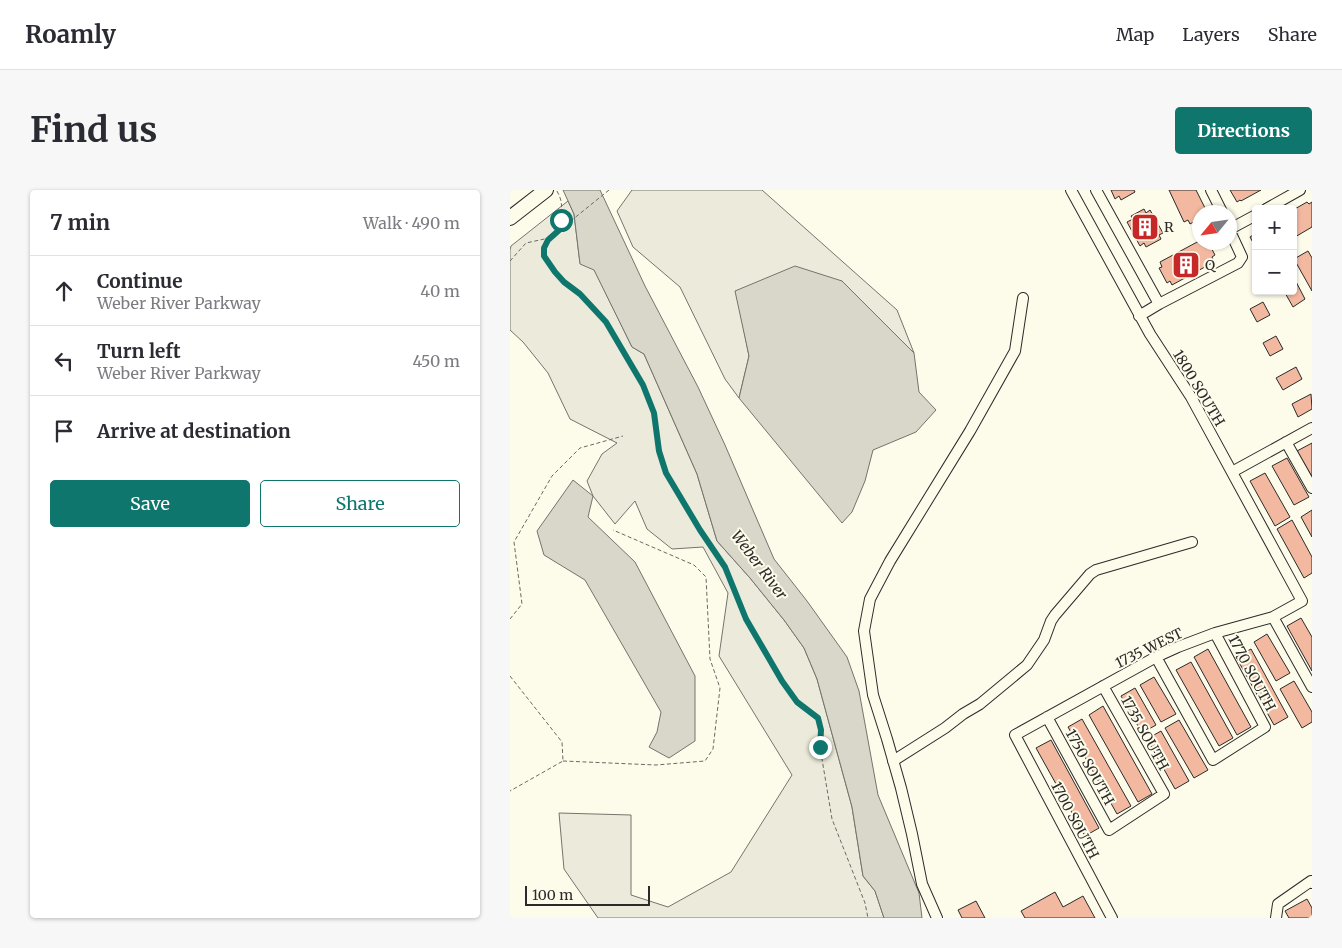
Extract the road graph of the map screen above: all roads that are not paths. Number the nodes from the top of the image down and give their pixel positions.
1 (546, 190) edge
2 (1071, 190) edge
3 (1096, 190) edge
4 (1211, 190) edge
5 (1300, 190) edge
6 (1218, 205) edge
7 (1273, 205) edge
8 (1252, 217) edge
9 (510, 218) edge
10 (1237, 225) edge
11 (1237, 245) edge
12 (1023, 298) dead end
13 (1159, 304) junction
14 (1139, 316) junction
15 (1312, 428) edge
16 (1286, 442) junction
17 (1232, 472) junction
18 (1312, 488) edge
19 (1192, 542) dead end
20 (1302, 601) joint
21 (1273, 617) junction
22 (1214, 633) junction
23 (1156, 657) junction
24 (1103, 686) junction
25 (1312, 688) edge
26 (1047, 717) junction
27 (1014, 735) joint
28 (893, 760) junction
29 (1109, 830) joint
30 (1312, 882) edge
31 (1278, 916) edge
32 (937, 918) edge
33 (1112, 918) edge

1 - 9 highway
2 - 14 street, 1800 SOUTH
3 - 13 street
4 - 6 street
5 - 7 street
8 - 10 street
11 - 13 street
12 - 28 street
13 - 14 street
14 - 17 street, 1800 SOUTH
15 - 16 street
16 - 17 street
16 - 18 street
17 - 20 street, 1800 SOUTH
19 - 28 street
20 - 21 street, 1735 WEST
21 - 22 street, 1735 WEST
21 - 25 street
22 - 23 street, 1735 WEST
22 - 23 street, 1770 SOUTH
23 - 24 street, 1735 WEST
24 - 26 street, 1735 WEST
24 - 29 street, 1735 SOUTH
26 - 27 street, 1735 WEST
26 - 29 street, 1750 SOUTH
27 - 33 street, 1700 SOUTH
28 - 32 street
30 - 31 street

